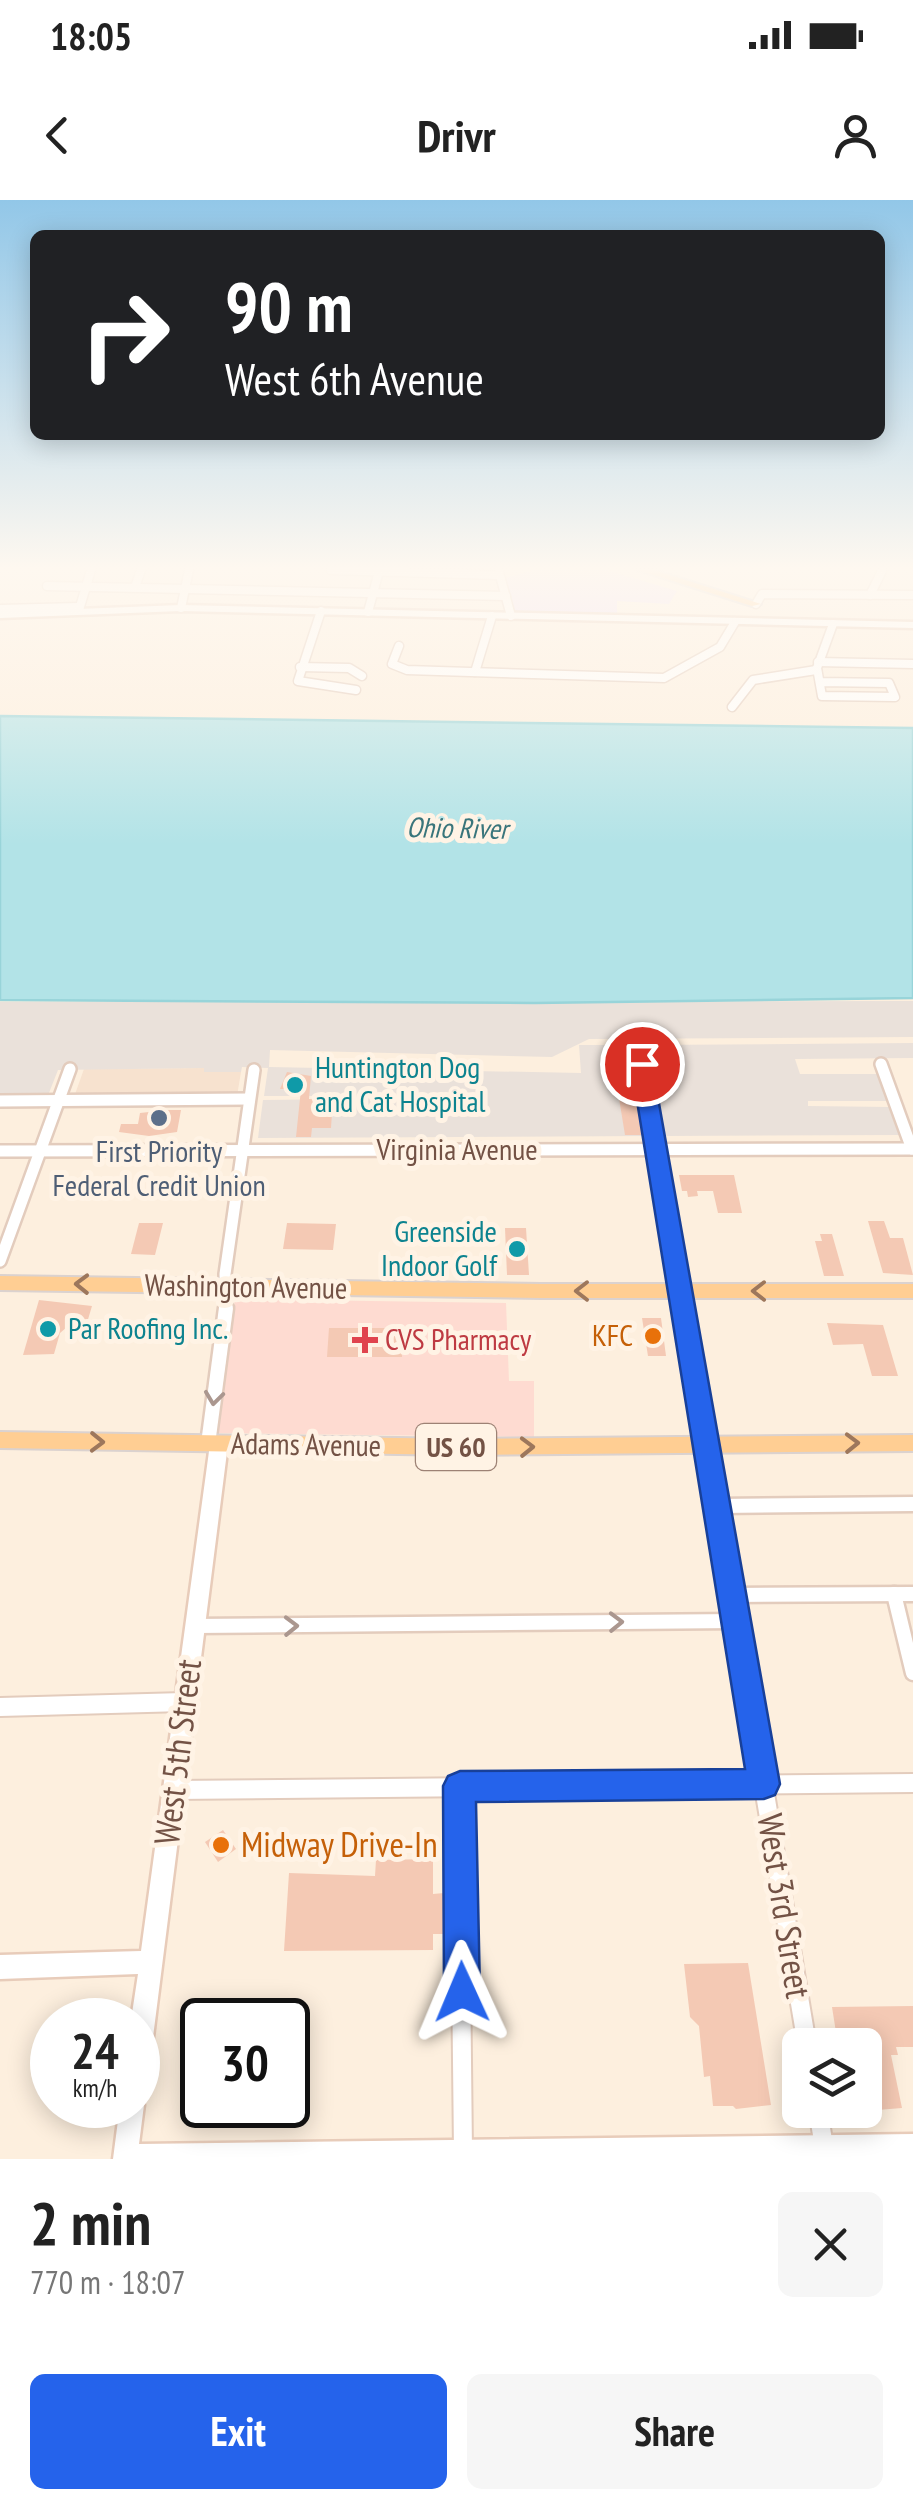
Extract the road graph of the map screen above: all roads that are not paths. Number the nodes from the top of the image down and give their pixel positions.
1 (302, 661) edge
2 (394, 661) edge
3 (478, 661) edge
4 (695, 661) edge
5 (819, 661) edge
6 (913, 664) edge
7 (817, 666) junction
8 (300, 667) junction
9 (475, 672) junction
10 (362, 676) dead end
11 (820, 682) junction
12 (356, 690) dead end
13 (732, 707) dead end
14 (640, 1056) dead end
15 (881, 1064) dead end
16 (70, 1069) dead end
17 (254, 1070) dead end
18 (250, 1099) junction
19 (60, 1100) junction
20 (0, 1101) edge
21 (912, 1149) edge
22 (0, 1150) edge
23 (41, 1150) junction
24 (242, 1150) junction
25 (655, 1150) junction
26 (0, 1261) edge
27 (0, 1283) edge
28 (226, 1287) junction
29 (680, 1292) junction
30 (912, 1295) edge
31 (0, 1440) edge
32 (913, 1443) edge
33 (213, 1444) junction
34 (706, 1445) junction
35 (913, 1504) edge
36 (718, 1506) junction
37 (894, 1594) junction
38 (913, 1594) edge
39 (732, 1595) junction
40 (906, 1616) edge
41 (736, 1621) junction
42 (194, 1626) junction
43 (913, 1673) edge
44 (184, 1702) junction
45 (0, 1706) edge
46 (913, 1783) edge
47 (764, 1784) junction
48 (460, 1786) junction
49 (174, 1790) junction
50 (150, 1962) junction
51 (0, 1967) edge
52 (146, 1998) edge
53 (804, 2028) edge
54 (129, 2128) edge
55 (821, 2128) edge
56 (913, 2147) edge
57 (825, 2154) edge
58 (446, 2155) edge
59 (648, 2155) edge
60 (125, 2158) edge

1 - 8 street
2 - 9 street
3 - 9 street
4 - 9 street
5 - 7 street
6 - 7 street
7 - 11 street
7 - 13 street
8 - 10 street
8 - 12 street
11 - 11 street
14 - 25 street, West 3rd Street
15 - 21 street
16 - 19 street
17 - 18 street, West 5th Street
18 - 19 street
18 - 24 street, West 5th Street
19 - 20 street
19 - 23 street
21 - 25 street, Virginia Avenue
22 - 23 street, Virginia Avenue
23 - 24 street, Virginia Avenue
23 - 26 street
24 - 25 street, Virginia Avenue
24 - 28 street, West 5th Street
25 - 29 street, West 3rd Street
28 -> 27 main road, Washington Avenue
29 -> 28 main road, Washington Avenue
28 -> 33 street, West 5th Street
30 -> 29 main road, Washington Avenue
29 - 34 street, West 3rd Street
31 -> 33 main road, Adams Avenue / US 60
34 -> 32 main road, Adams Avenue / US 60
33 -> 34 main road, Adams Avenue / US 60
33 - 42 street, West 5th Street
34 - 36 street, West 3rd Street
35 - 36 street
36 - 39 street, West 3rd Street
37 - 38 street
37 - 39 street
37 - 40 street
39 - 41 street, West 3rd Street
40 - 43 street
42 -> 41 street
41 - 47 street, West 3rd Street
42 - 44 street, West 5th Street
44 - 45 street
44 - 49 street, West 5th Street
46 - 47 street
47 - 48 street
47 - 53 street, West 3rd Street
48 - 49 street
48 - 58 street
49 - 50 street, West 5th Street
50 - 51 street
50 - 52 street, West 5th Street
54 - 60 street
55 - 57 street
56 - 57 street
57 - 59 street
58 - 59 street
58 - 60 street

